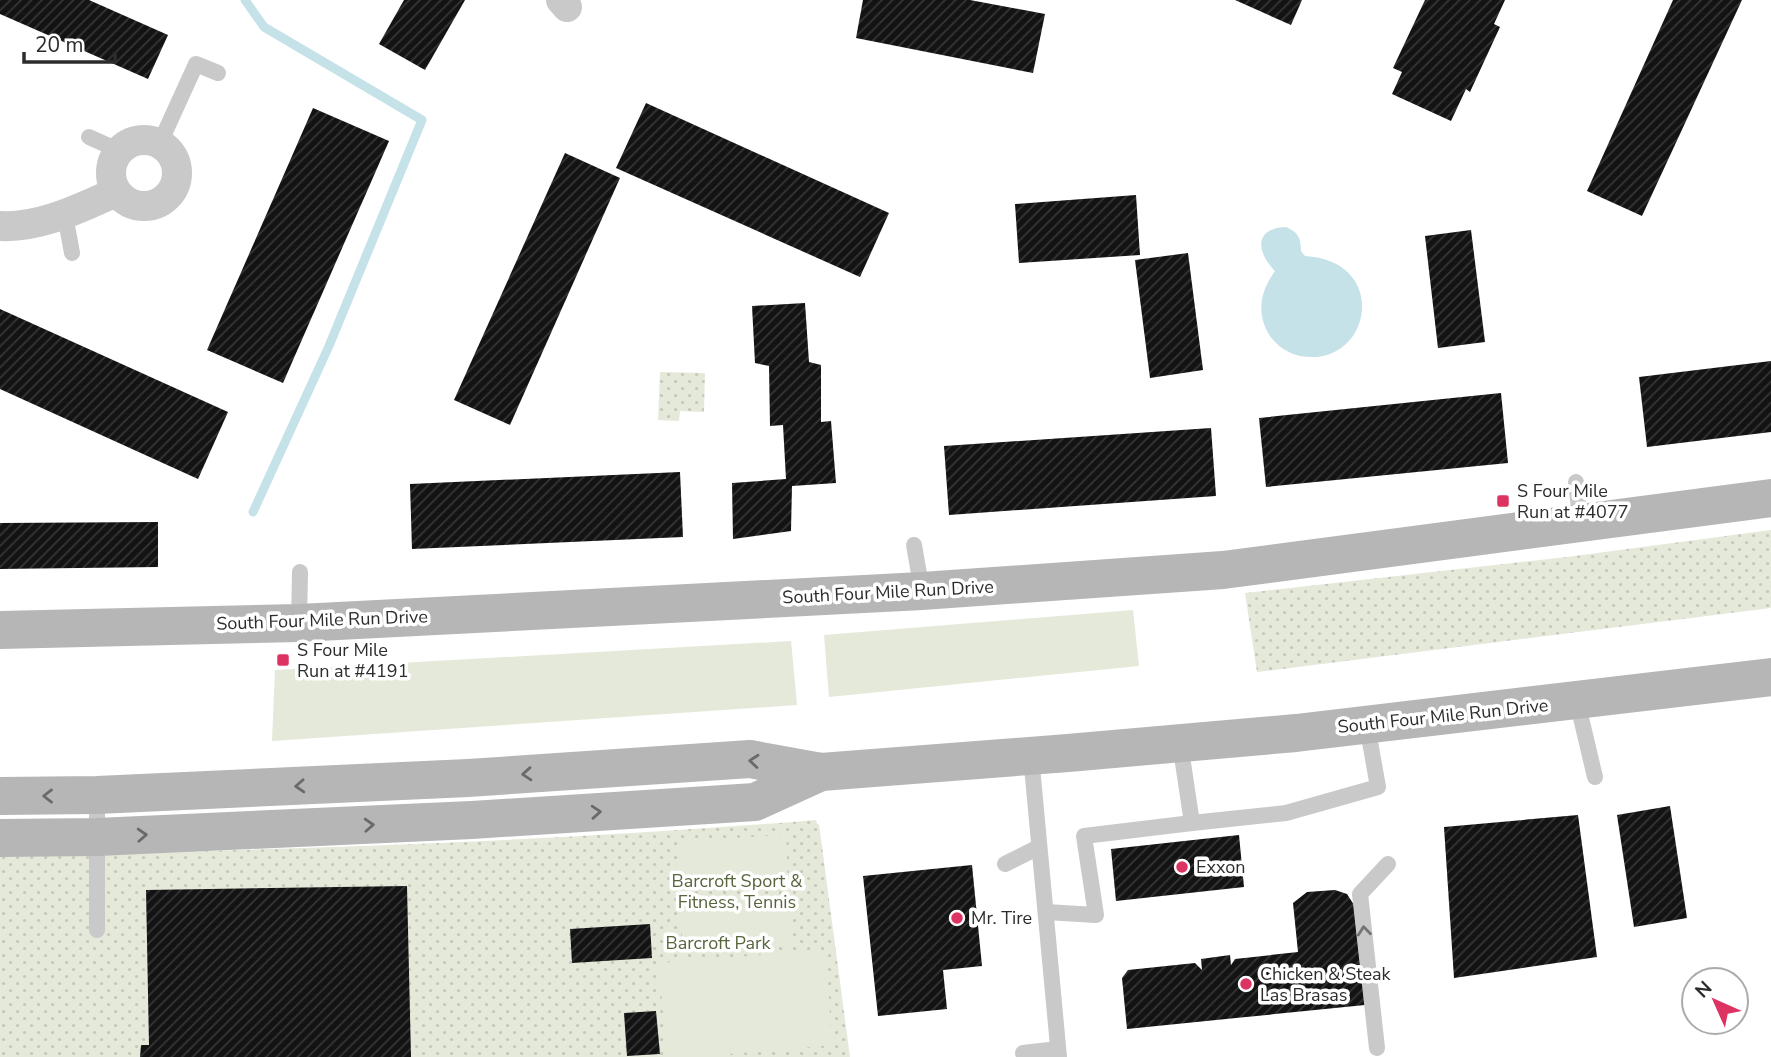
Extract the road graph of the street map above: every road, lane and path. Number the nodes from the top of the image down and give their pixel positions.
1 (218, 73) dead end
2 (89, 137) dead end
3 (160, 143) junction
4 (120, 151) junction
5 (116, 192) junction
6 (65, 215) junction
7 (0, 226) edge
8 (72, 253) dead end
9 (1576, 482) dead end
10 (1771, 498) edge
11 (1581, 525) junction
12 (914, 545) dead end
13 (300, 572) dead end
14 (922, 591) junction
15 (299, 623) junction
16 (0, 630) edge
17 (1771, 677) edge
18 (1577, 701) junction
19 (1367, 725) junction
20 (1180, 743) junction
21 (1031, 756) junction
22 (821, 772) junction
23 (1595, 776) dead end
24 (97, 795) junction
25 (0, 796) edge
26 (1192, 823) junction
27 (0, 838) edge
28 (97, 838) junction
29 (1040, 847) junction
30 (1005, 863) dead end
31 (1388, 864) dead end
32 (1046, 912) junction
33 (97, 930) dead end
34 (1377, 1048) dead end
35 (1023, 1052) dead end
36 (1059, 1053) edge

1 - 3 lane
2 - 4 lane
3 - 4 street
3 - 5 street
4 - 5 street
5 - 6 street
6 - 7 street
6 - 8 lane
9 - 11 lane
10 - 11 main road, South Four Mile Run Drive
11 - 14 main road, South Four Mile Run Drive
12 - 14 lane
13 - 15 lane
14 - 15 main road, South Four Mile Run Drive
15 - 16 main road, South Four Mile Run Drive
17 - 18 main road, South Four Mile Run Drive
18 - 19 main road, South Four Mile Run Drive
18 - 23 lane
19 - 20 main road, South Four Mile Run Drive
19 - 26 lane
20 - 21 main road, South Four Mile Run Drive
20 - 26 lane
21 - 22 main road, South Four Mile Run Drive
21 - 29 lane
22 -> 24 main road, South Four Mile Run Drive
28 -> 22 main road, South Four Mile Run Drive
24 -> 25 main road, South Four Mile Run Drive
24 - 28 lane
26 - 32 lane
27 - 28 main road, South Four Mile Run Drive
28 - 33 lane
29 - 30 lane
29 - 32 lane
34 -> 31 lane
32 - 36 lane
35 - 36 lane

